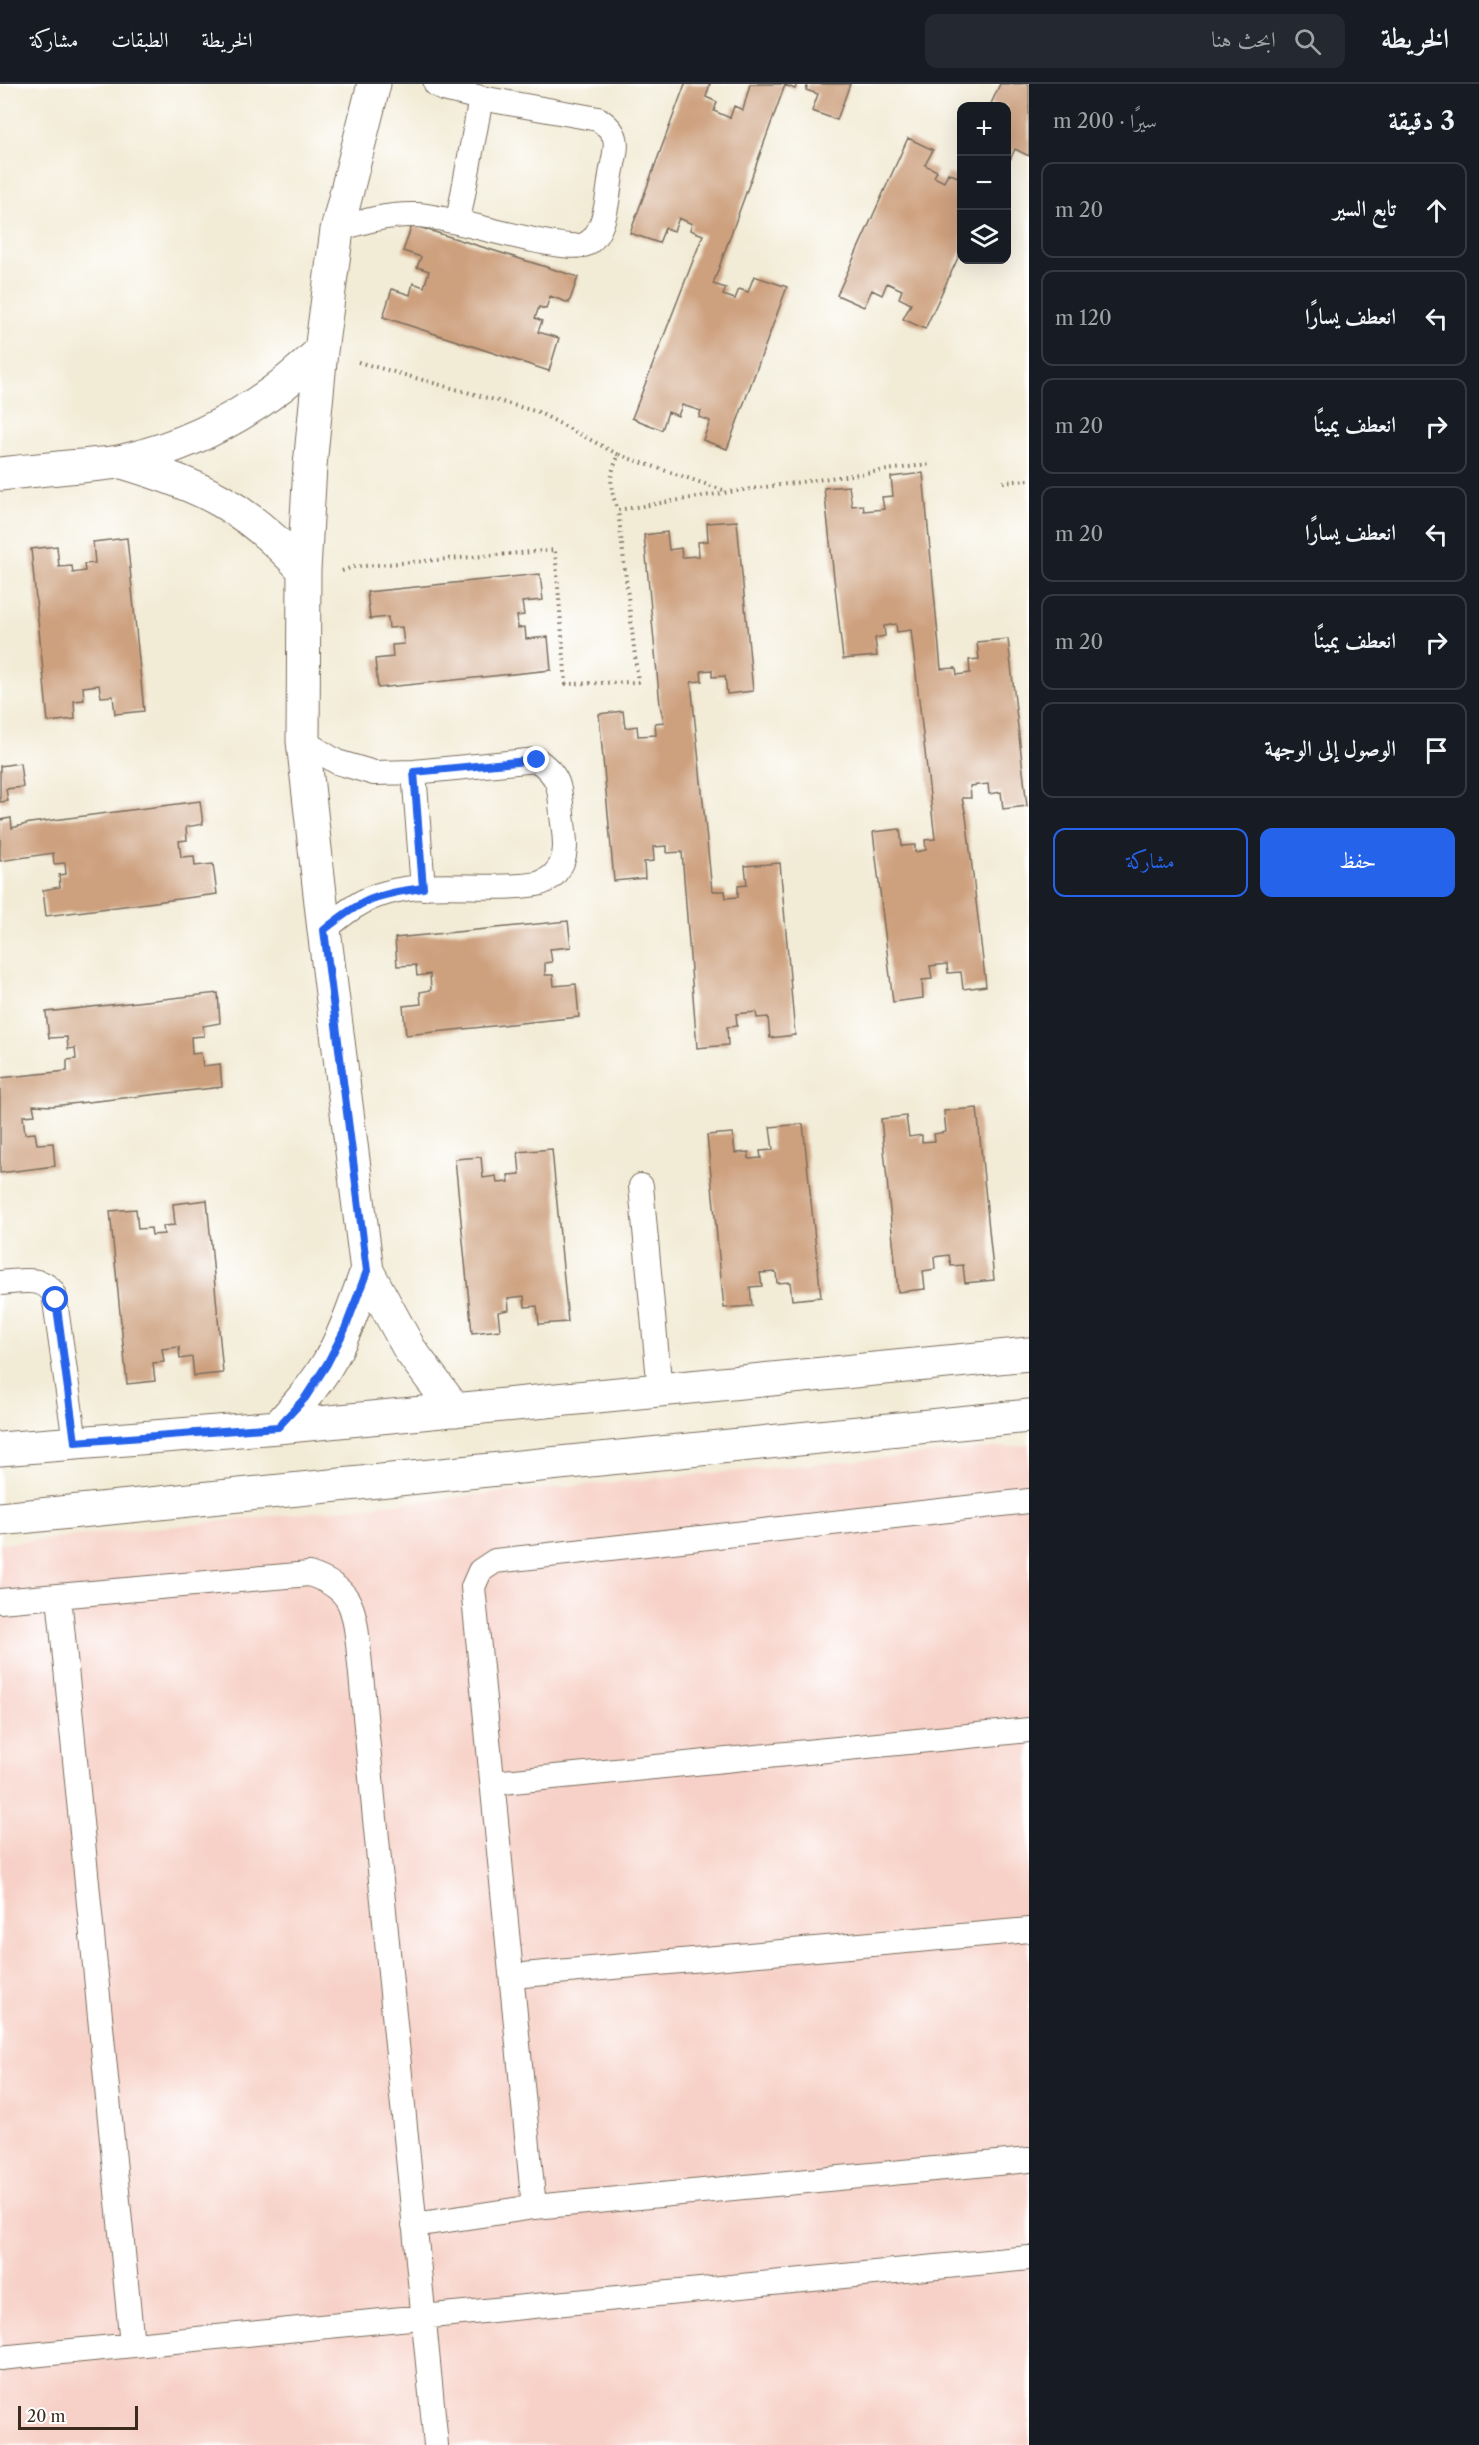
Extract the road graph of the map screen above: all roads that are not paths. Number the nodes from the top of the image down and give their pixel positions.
1 (374, 84) edge
2 (436, 84) edge
3 (481, 98) junction
4 (458, 221) junction
5 (337, 230) junction
6 (321, 351) junction
7 (122, 462) junction
8 (0, 474) edge
9 (304, 577) junction
10 (303, 741) junction
11 (414, 772) junction
12 (423, 888) junction
13 (324, 930) junction
14 (641, 1186) dead end
15 (367, 1271) junction
16 (0, 1283) edge
17 (1029, 1354) edge
18 (660, 1391) junction
19 (455, 1410) junction
20 (1029, 1416) edge
21 (278, 1427) junction
22 (75, 1442) junction
23 (0, 1449) edge
24 (1029, 1501) edge
25 (0, 1519) edge
26 (59, 1596) junction
27 (0, 1601) edge
28 (1029, 1730) edge
29 (493, 1783) junction
30 (1029, 1930) edge
31 (512, 1976) junction
32 (1029, 2160) edge
33 (534, 2207) junction
34 (414, 2224) junction
35 (1029, 2258) edge
36 (423, 2318) junction
37 (132, 2345) junction
38 (0, 2358) edge
39 (436, 2445) edge

1 - 5 street
2 - 3 lane
3 - 4 lane
3 - 4 lane
4 - 5 lane
5 - 6 street
6 - 7 street
6 - 9 street
7 - 8 street
7 - 9 street
9 - 10 street
10 - 11 lane
10 - 13 street
11 - 12 lane
11 - 12 lane
12 - 13 lane
13 - 15 street
14 - 18 lane
15 - 19 street
15 - 21 street
16 - 22 lane
17 - 18 street
18 - 19 street
19 - 21 street
20 - 25 street
21 - 22 street
22 - 23 street
24 - 29 lane
26 - 27 lane
26 - 34 lane
26 - 37 lane
28 - 29 lane
29 - 31 lane
30 - 31 lane
31 - 33 lane
32 - 33 lane
33 - 34 lane
34 - 36 lane
35 - 36 lane
36 - 37 lane
36 - 39 lane
37 - 38 lane

